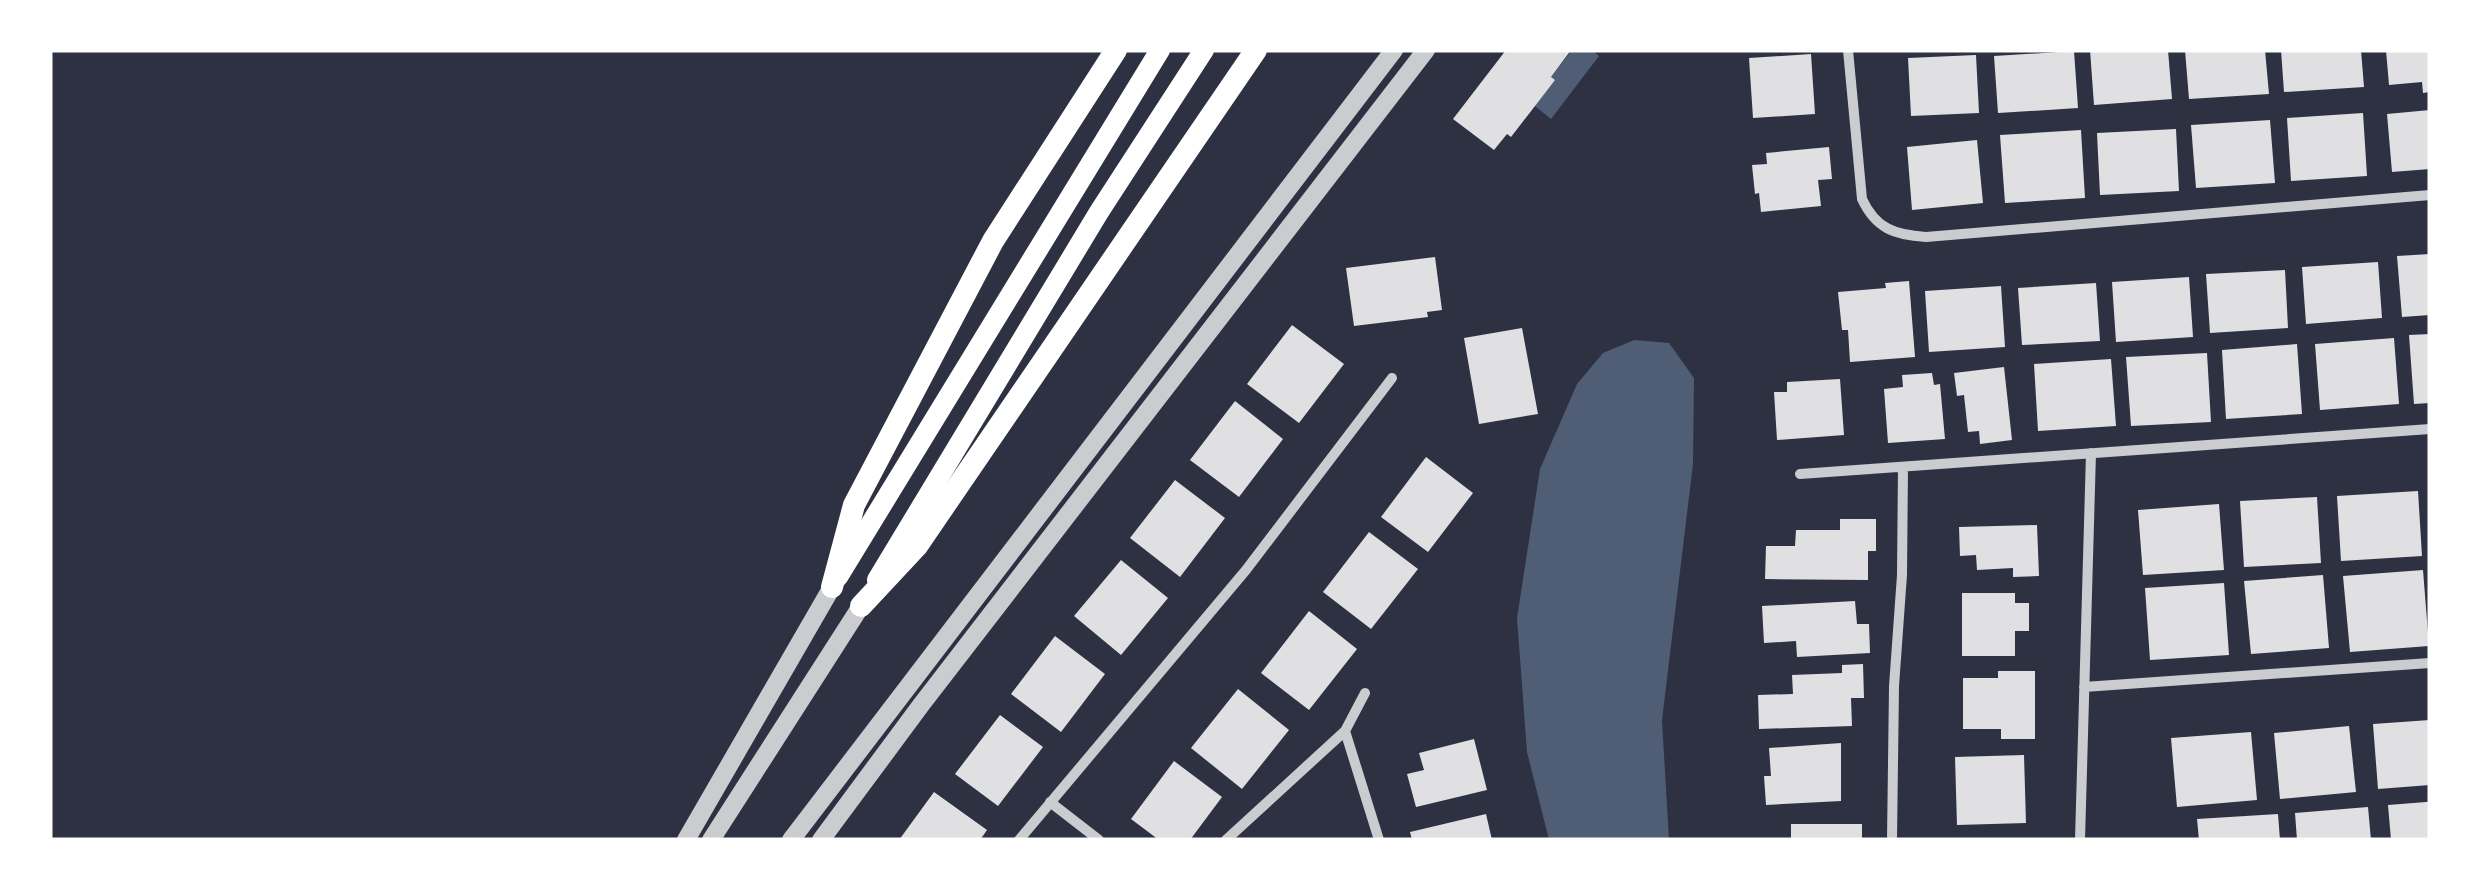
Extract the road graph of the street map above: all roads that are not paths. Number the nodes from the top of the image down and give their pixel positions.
1 (1116, 50) edge
2 (1160, 50) edge
3 (1204, 50) edge
4 (1256, 50) edge
5 (1394, 50) edge
6 (1426, 50) edge
7 (1848, 50) edge
8 (2430, 195) edge
9 (1392, 378) dead end
10 (2430, 430) edge
11 (2090, 453) junction
12 (1903, 466) junction
13 (1800, 474) dead end
14 (832, 587) junction
15 (861, 606) junction
16 (2430, 663) edge
17 (2084, 688) junction
18 (1365, 692) dead end
19 (1346, 732) junction
20 (1050, 802) junction
21 (686, 840) edge
22 (712, 840) edge
23 (792, 840) edge
24 (822, 840) edge
25 (1019, 840) edge
26 (1099, 840) edge
27 (1226, 840) edge
28 (1379, 840) edge
29 (1892, 840) edge
30 (2080, 840) edge

1 - 14 main road
2 - 14 main road
3 - 15 main road
4 - 15 main road
5 - 23 street
6 - 24 street
7 - 8 street
9 - 20 street
10 - 11 street
11 - 12 street
11 - 17 street
12 - 13 street
12 - 29 street
14 - 21 street
15 - 22 street
16 - 17 street
17 - 30 street
18 - 19 street
19 - 27 street
19 - 28 street
20 - 25 street
20 - 26 street

